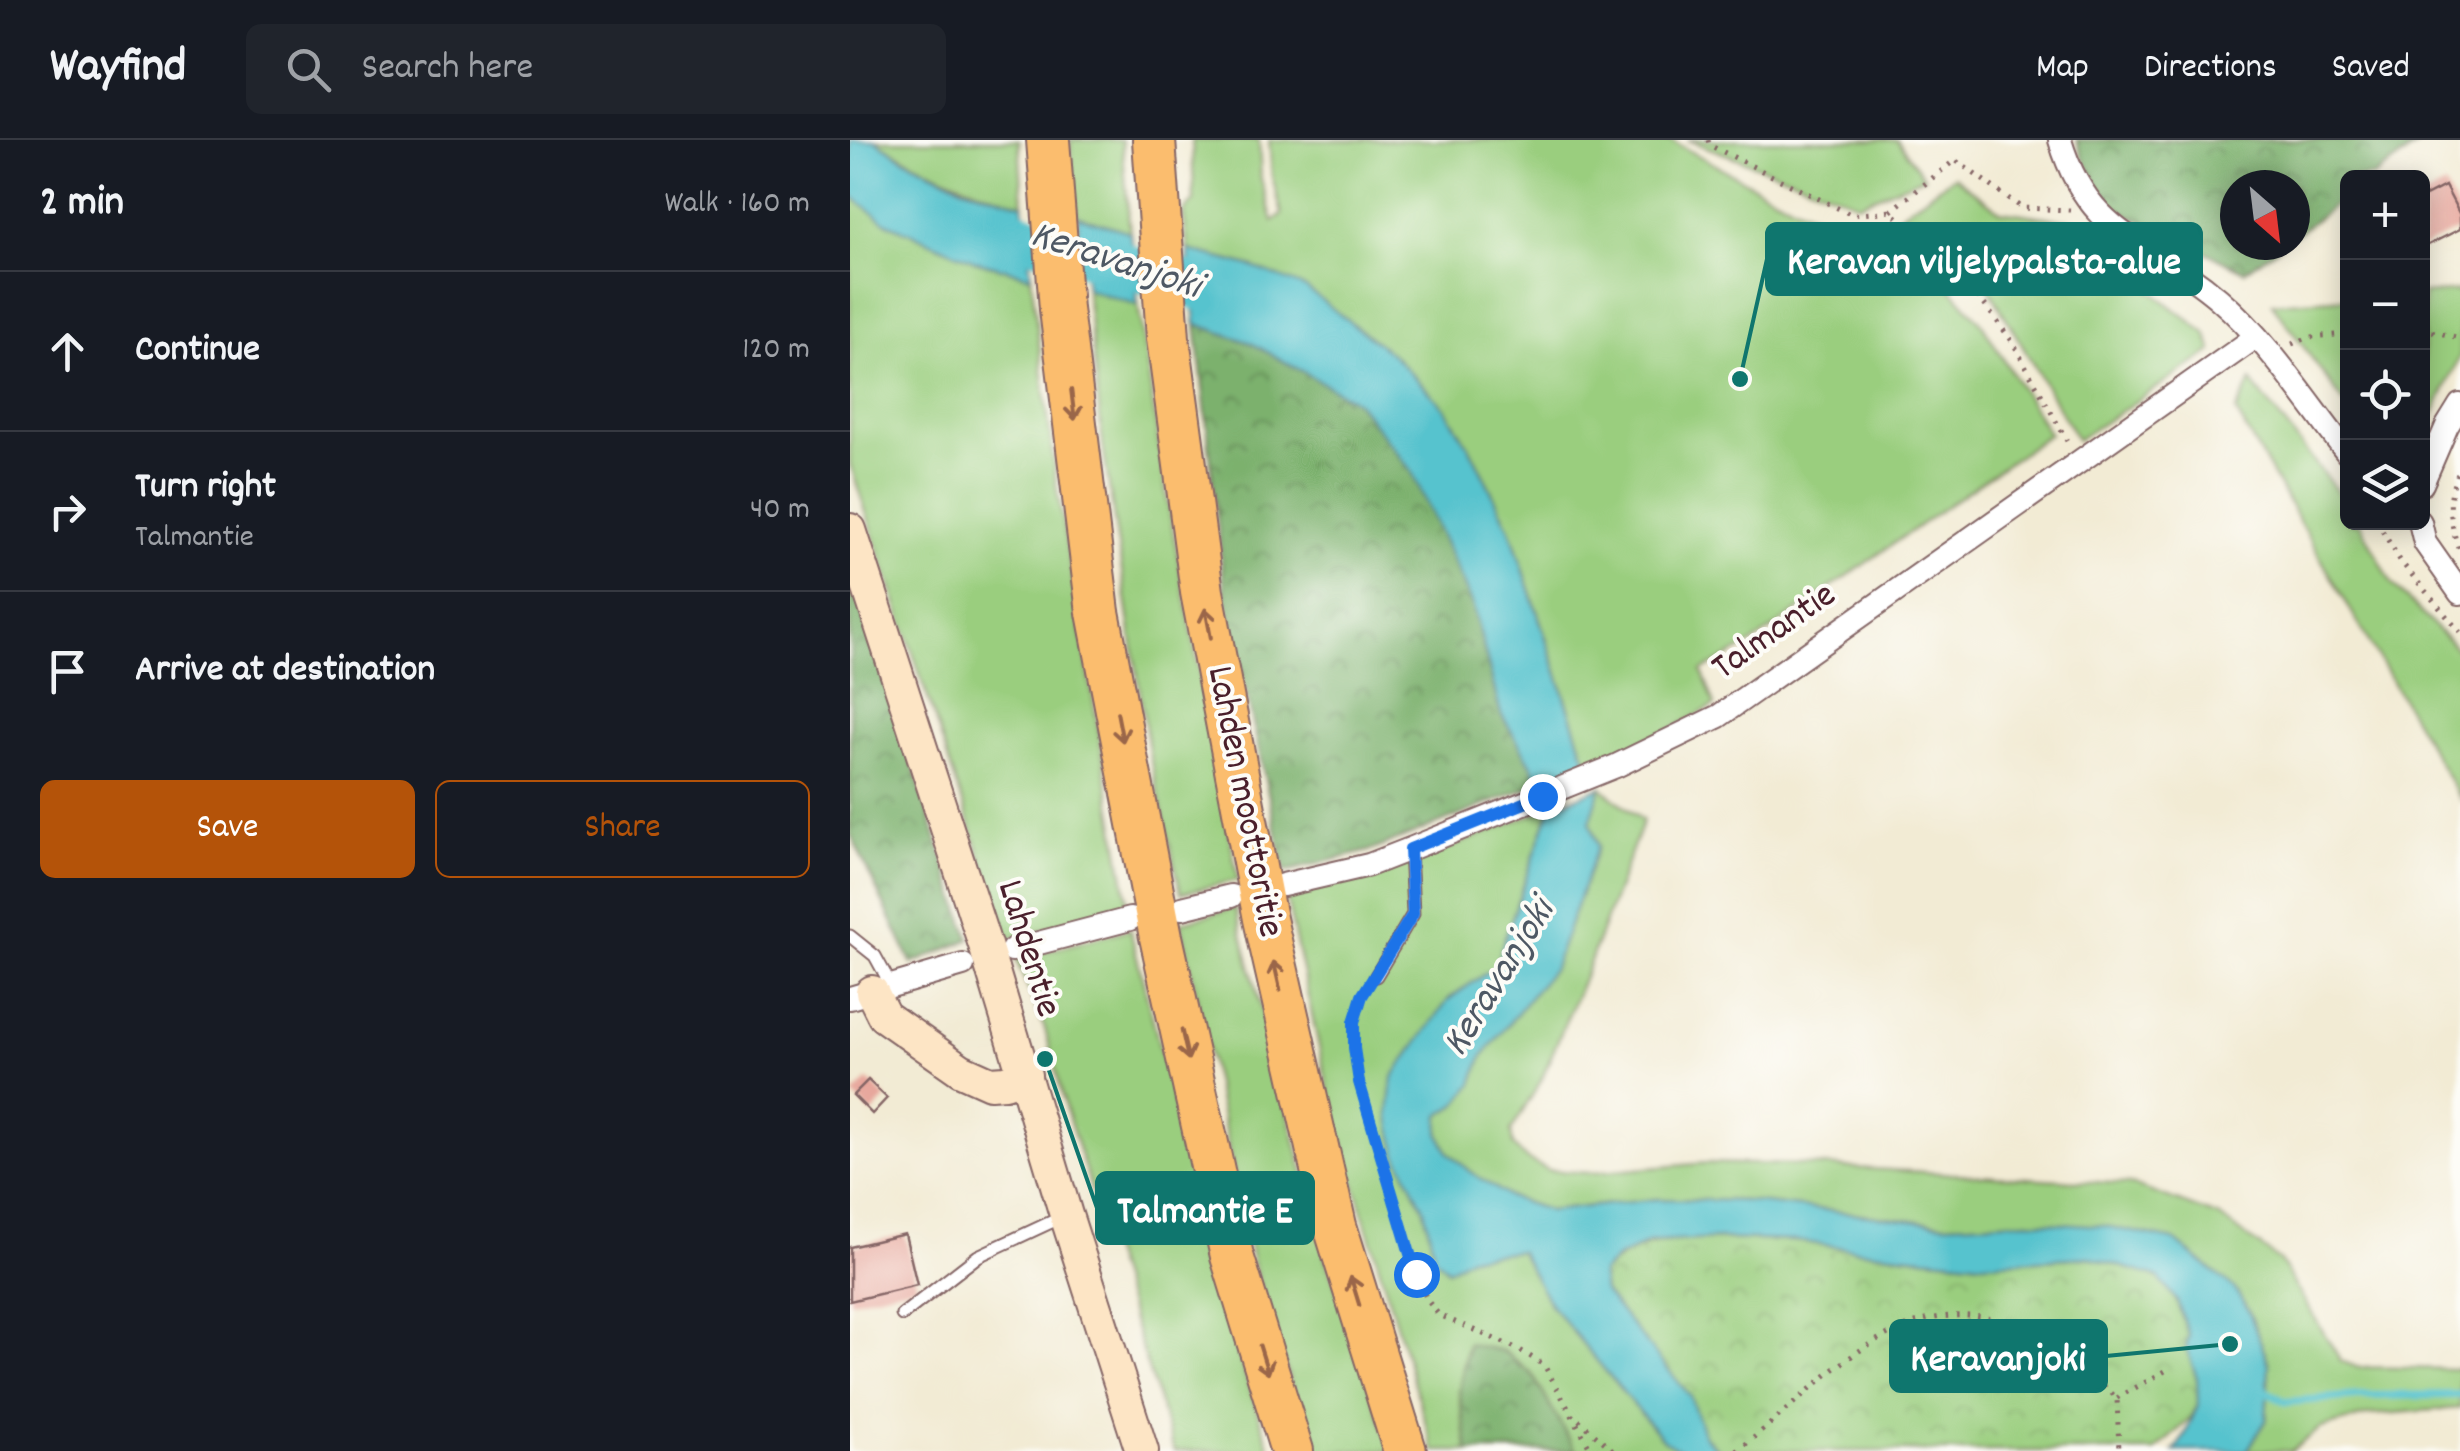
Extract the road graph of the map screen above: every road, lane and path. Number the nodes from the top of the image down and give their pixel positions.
1 (1154, 140) edge
2 (1708, 140) edge
3 (2060, 140) edge
4 (1049, 160) edge
5 (1891, 211) junction
6 (2094, 212) junction
7 (2430, 330) edge
8 (2340, 335) edge
9 (2256, 337) junction
10 (2460, 338) edge
11 (2273, 358) junction
12 (2460, 405) edge
13 (2340, 444) edge
14 (2078, 461) junction
15 (2430, 465) edge
16 (2460, 470) edge
17 (850, 530) edge
18 (2382, 530) edge
19 (2422, 530) edge
20 (2460, 552) edge
21 (2460, 592) edge
22 (2460, 632) edge
23 (1410, 849) junction
24 (1283, 885) dead end
25 (1231, 896) dead end
26 (1182, 908) dead end
27 (1130, 919) dead end
28 (850, 936) edge
29 (1012, 950) dead end
30 (963, 965) dead end
31 (1376, 976) joint
32 (871, 992) edge
33 (1025, 1075) junction
34 (1066, 1215) junction
35 (902, 1315) dead end
36 (2167, 1370) dead end
37 (2116, 1398) junction
38 (1575, 1417) junction
39 (1142, 1451) edge
40 (1292, 1451) edge
41 (1405, 1451) edge
42 (1592, 1451) edge
43 (1614, 1451) edge
44 (1737, 1451) edge
45 (2119, 1451) edge

41 -> 1 highway, Lahden moottoritie
2 - 5 path
3 - 6 street
4 -> 40 highway
5 - 6 path
5 - 14 path
6 - 9 street
7 - 10 path
8 - 11 path
9 - 11 street
9 - 14 street, Talmantie
11 - 13 street
12 - 15 street
14 - 23 street, Talmantie
16 - 20 path
17 - 33 main road, Lahdentie
18 - 22 path
19 - 21 street
23 - 24 street, Talmantie
23 - 31 lane
25 - 26 street
27 - 29 street
28 - 32 lane
30 - 32 street
31 - 38 path
32 - 33 main road
33 - 34 main road, Lahdentie
34 - 35 lane
34 - 39 main road, Lahdentie
36 - 37 path
37 - 44 path
37 - 45 path
38 - 42 path
38 - 43 path

